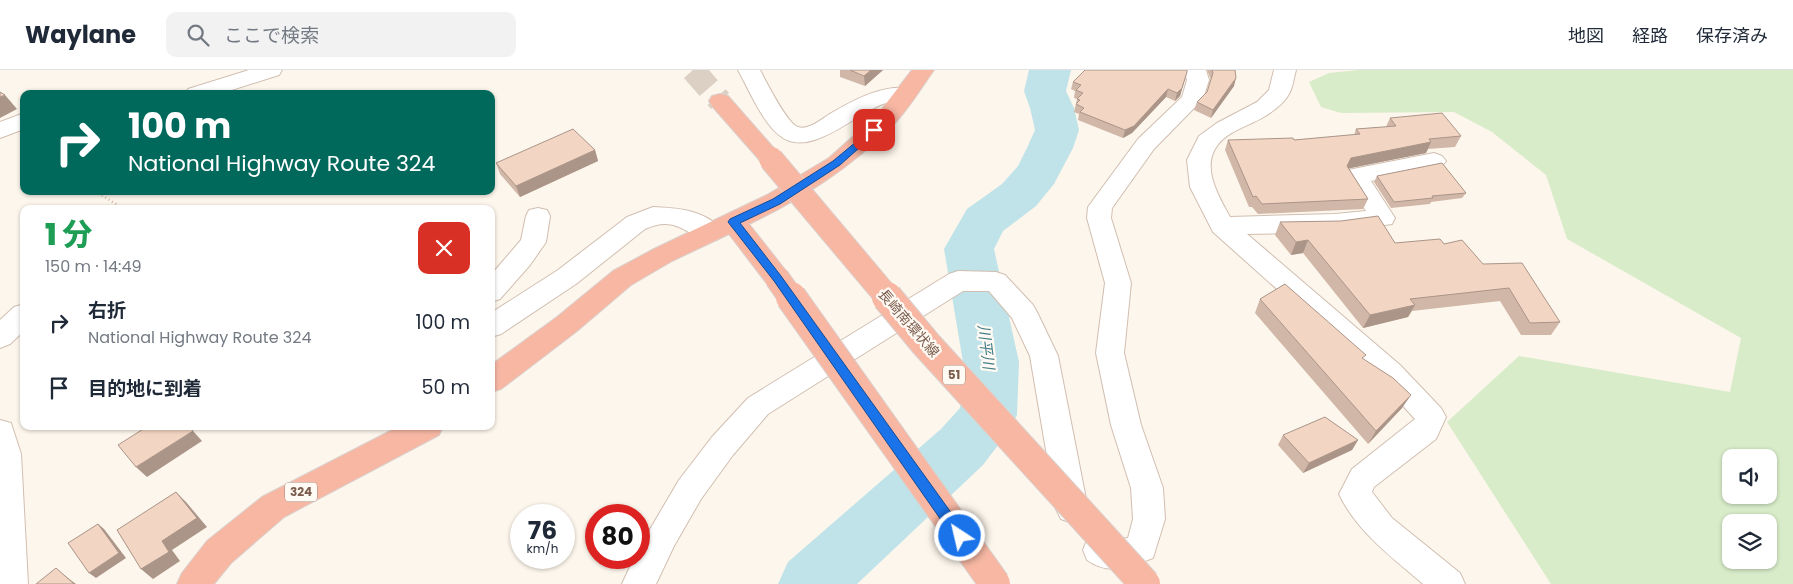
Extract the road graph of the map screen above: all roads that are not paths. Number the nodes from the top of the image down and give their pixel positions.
1 (271, 70) edge
2 (749, 70) edge
3 (924, 70) edge
4 (1195, 70) edge
5 (1285, 70) edge
6 (208, 90) edge
7 (905, 94) junction
8 (720, 101) tunnel mouth
9 (20, 122) edge
10 (0, 130) edge
11 (1434, 161) dead end
12 (538, 216) dead end
13 (733, 222) junction
14 (1222, 226) junction
15 (710, 232) junction
16 (495, 288) edge
17 (20, 318) edge
18 (495, 324) edge
19 (0, 337) edge
20 (495, 378) edge
21 (420, 430) edge
22 (0, 432) edge
23 (11, 584) edge
24 (194, 584) edge
25 (639, 584) edge
26 (995, 584) edge
27 (1144, 584) edge
28 (1448, 584) edge

1 - 6 street
2 - 7 street
3 - 7 highway
4 - 25 street
5 - 14 street
7 - 13 highway
8 - 27 highway, 長崎南環状線 / 51, bridge
9 - 10 street
11 - 14 street
12 - 16 street
13 - 15 highway
13 - 26 highway, bridge
14 - 28 street
15 - 18 street
15 - 20 highway
17 - 19 street
21 - 24 highway, 324
22 - 23 street

